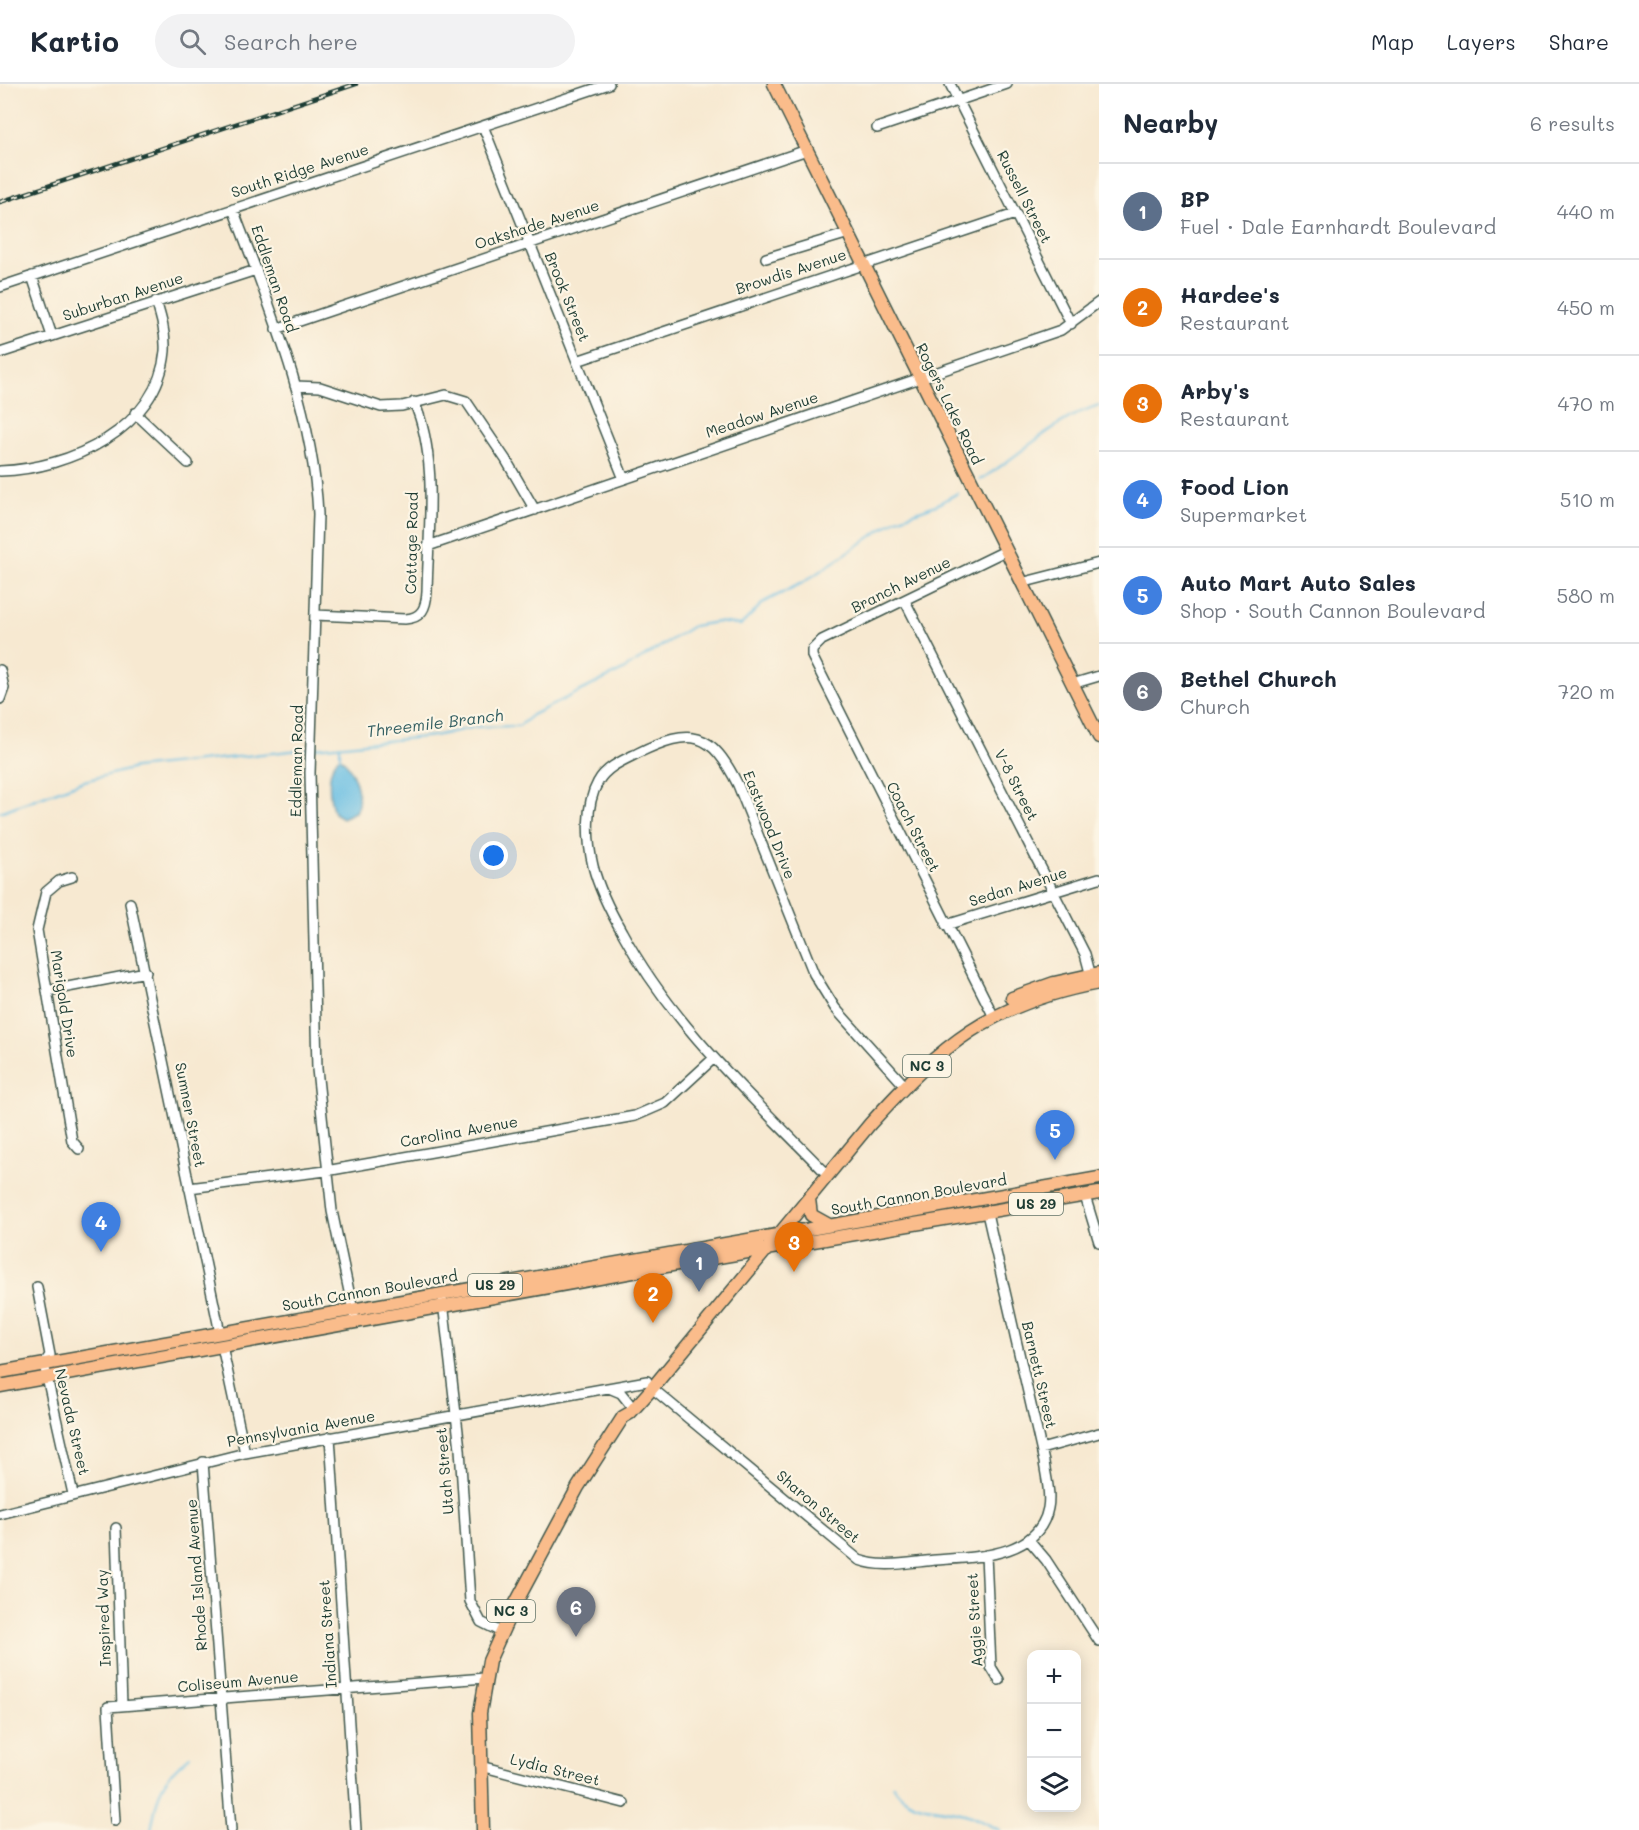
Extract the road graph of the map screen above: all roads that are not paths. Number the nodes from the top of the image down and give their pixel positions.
1 (609, 84) edge
2 (774, 84) edge
3 (950, 84) edge
4 (1007, 84) edge
5 (958, 100) junction
6 (483, 126) junction
7 (877, 128) dead end
8 (807, 150) junction
9 (233, 209) junction
10 (1016, 214) junction
11 (849, 232) junction
12 (530, 243) junction
13 (766, 258) dead end
14 (864, 264) junction
15 (256, 270) junction
16 (32, 276) junction
17 (0, 287) edge
18 (156, 301) junction
19 (1099, 302) edge
20 (1071, 324) junction
21 (276, 329) junction
22 (52, 336) junction
23 (0, 353) edge
24 (577, 361) junction
25 (920, 378) junction
26 (295, 386) junction
27 (414, 402) junction
28 (135, 413) junction
29 (188, 463) dead end
30 (0, 471) edge
31 (624, 479) junction
32 (535, 510) junction
33 (428, 546) junction
34 (1005, 551) junction
35 (1099, 563) edge
36 (1021, 583) junction
37 (905, 601) junction
38 (315, 615) junction
39 (812, 650) joint
40 (0, 670) edge
41 (1099, 676) edge
42 (1072, 684) junction
43 (0, 699) edge
44 (1099, 737) edge
45 (72, 877) dead end
46 (1099, 878) edge
47 (1053, 892) junction
48 (130, 903) dead end
49 (946, 925) junction
50 (146, 972) junction
51 (1096, 979) edge
52 (47, 991) junction
53 (991, 1012) junction
54 (714, 1058) junction
55 (902, 1083) junction
56 (79, 1149) dead end
57 (823, 1170) junction
58 (326, 1171) junction
59 (1099, 1178) edge
60 (189, 1188) junction
61 (1034, 1190) junction
62 (1099, 1193) edge
63 (1085, 1196) junction
64 (809, 1199) junction
65 (987, 1213) junction
66 (830, 1225) junction
67 (776, 1235) junction
68 (1099, 1242) edge
69 (763, 1250) junction
70 (37, 1287) dead end
71 (442, 1294) junction
72 (443, 1308) junction
73 (353, 1309) junction
74 (356, 1323) junction
75 (220, 1333) junction
76 (222, 1346) junction
77 (44, 1364) junction
78 (0, 1372) edge
79 (47, 1378) junction
80 (650, 1384) junction
81 (0, 1386) edge
82 (609, 1388) junction
83 (629, 1403) junction
84 (455, 1415) junction
85 (623, 1417) junction
86 (1099, 1434) edge
87 (330, 1437) junction
88 (1041, 1449) junction
89 (245, 1453) junction
90 (203, 1462) junction
91 (73, 1494) junction
92 (0, 1514) edge
93 (116, 1528) dead end
94 (1029, 1540) junction
95 (986, 1555) junction
96 (501, 1632) junction
97 (1099, 1641) edge
98 (485, 1678) junction
99 (999, 1680) dead end
100 (346, 1687) junction
101 (221, 1699) junction
102 (122, 1706) junction
103 (480, 1766) junction
104 (624, 1803) dead end
105 (115, 1821) dead end
106 (231, 1830) edge
107 (356, 1830) edge
108 (483, 1830) edge

1 - 6 street, South Ridge Avenue
2 - 8 main road, Rogers Lake Road
3 - 5 street, Russell Street
4 - 5 street
5 - 7 street
5 - 10 street, Russell Street
6 - 9 street, South Ridge Avenue
6 - 12 street, Brook Street
8 - 11 main road, Rogers Lake Road
8 - 12 street, Oakshade Avenue
9 - 15 street, Eddleman Road
9 - 16 street, South Ridge Avenue
10 - 14 street, Browdis Avenue
10 - 20 street, Russell Street
11 - 13 street
11 - 14 main road, Rogers Lake Road
12 - 21 street, Oakshade Avenue
12 - 24 street, Brook Street
14 - 24 street, Browdis Avenue
14 - 25 main road, Rogers Lake Road
15 - 18 street, Suburban Avenue
15 - 21 street, Eddleman Road
16 - 17 street, South Ridge Avenue
16 - 22 street
18 - 22 street, Suburban Avenue
18 - 28 street
19 - 20 street, Meadow Avenue
20 - 25 street, Meadow Avenue
21 - 26 street, Eddleman Road
22 - 23 street, Suburban Avenue
24 - 31 street, Brook Street
25 - 31 street, Meadow Avenue
25 - 34 main road, Rogers Lake Road
26 - 27 street
26 - 38 street, Eddleman Road
27 - 32 street
27 - 33 street, Cottage Road
28 - 29 street
28 - 30 street
31 - 32 street, Meadow Avenue
32 - 33 street, Meadow Avenue
33 - 38 street, Cottage Road
34 - 36 main road, Rogers Lake Road
34 - 37 street, Branch Avenue
35 - 36 street
36 - 42 main road, Rogers Lake Road
37 - 39 street, Branch Avenue
37 - 47 street, V-8 Street
38 - 58 street, Eddleman Road
39 - 49 street, Coach Street
40 - 43 street
41 - 42 street
42 - 44 main road, Rogers Lake Road
45 - 52 street, Marigold Drive
46 - 47 street, Sedan Avenue
47 - 49 street, Sedan Avenue
47 - 51 street, V-8 Street
48 - 50 street, Sumner Street
49 - 53 street, Coach Street
50 - 52 street
50 - 60 street, Sumner Street
51 - 53 main road, NC 3
52 - 56 street, Marigold Drive
53 - 55 main road, NC 3
54 - 55 street, Eastwood Drive
54 - 57 street, Eastwood Drive
54 - 58 street, Carolina Avenue
55 - 57 main road, NC 3
55 - 64 main road, NC 3
57 - 67 main road, NC 3
58 - 60 street, Carolina Avenue
58 - 73 street, Eddleman Road
59 - 61 main road, South Cannon Boulevard / US 29
60 - 75 street, Sumner Street
61 - 65 main road, US 29
61 - 66 main road, South Cannon Boulevard / US 29
62 - 63 main road, South Cannon Boulevard / US 29
63 - 65 main road, South Cannon Boulevard / US 29
63 - 68 street
64 - 66 main road
64 - 67 main road, NC 3
65 - 69 main road, South Cannon Boulevard / US 29
65 - 88 street, Barnett Street
66 - 67 main road, South Cannon Boulevard / US 29
67 - 69 main road, NC 3
67 - 71 main road, South Cannon Boulevard / US 29
69 - 72 main road, South Cannon Boulevard / US 29
69 - 80 main road, NC 3
70 - 77 street, Nevada Street
71 - 72 street, Utah Street
71 - 73 main road, South Cannon Boulevard / US 29
72 - 74 main road, South Cannon Boulevard / US 29
72 - 84 street, Utah Street
73 - 74 street, Eddleman Road
73 - 75 main road, South Cannon Boulevard / US 29
74 - 76 main road, South Cannon Boulevard / US 29
75 - 77 main road, South Cannon Boulevard / US 29
76 - 79 main road, South Cannon Boulevard / US 29
76 - 89 street
77 - 78 main road, South Cannon Boulevard / US 29
77 - 79 street, Nevada Street
79 - 81 main road, South Cannon Boulevard / US 29
79 - 91 street, Nevada Street
80 - 82 street, Pennsylvania Avenue
80 - 83 main road, NC 3
80 - 85 main road, NC 3
80 - 95 street, Sharon Street
82 - 83 street
82 - 84 street, Pennsylvania Avenue
83 - 85 main road, NC 3
84 - 87 street, Pennsylvania Avenue
84 - 96 street, Utah Street
85 - 96 main road, NC 3
86 - 88 street
87 - 89 street, Pennsylvania Avenue
87 - 100 street, Indiana Street
88 - 94 street, Barnett Street
89 - 90 street, Pennsylvania Avenue
90 - 91 street, Pennsylvania Avenue
90 - 101 street, Rhode Island Avenue
91 - 92 street, Pennsylvania Avenue
93 - 102 street, Inspired Way
94 - 95 street, Sharon Street
94 - 97 street
95 - 99 street, Aggie Street
96 - 98 main road, NC 3
98 - 100 street, Coliseum Avenue
98 - 103 main road, NC 3
100 - 101 street, Coliseum Avenue
100 - 107 street, Indiana Street
101 - 102 street, Coliseum Avenue
101 - 106 street, Rhode Island Avenue
102 - 105 street
103 - 104 street, Lydia Street
103 - 108 main road, NC 3

